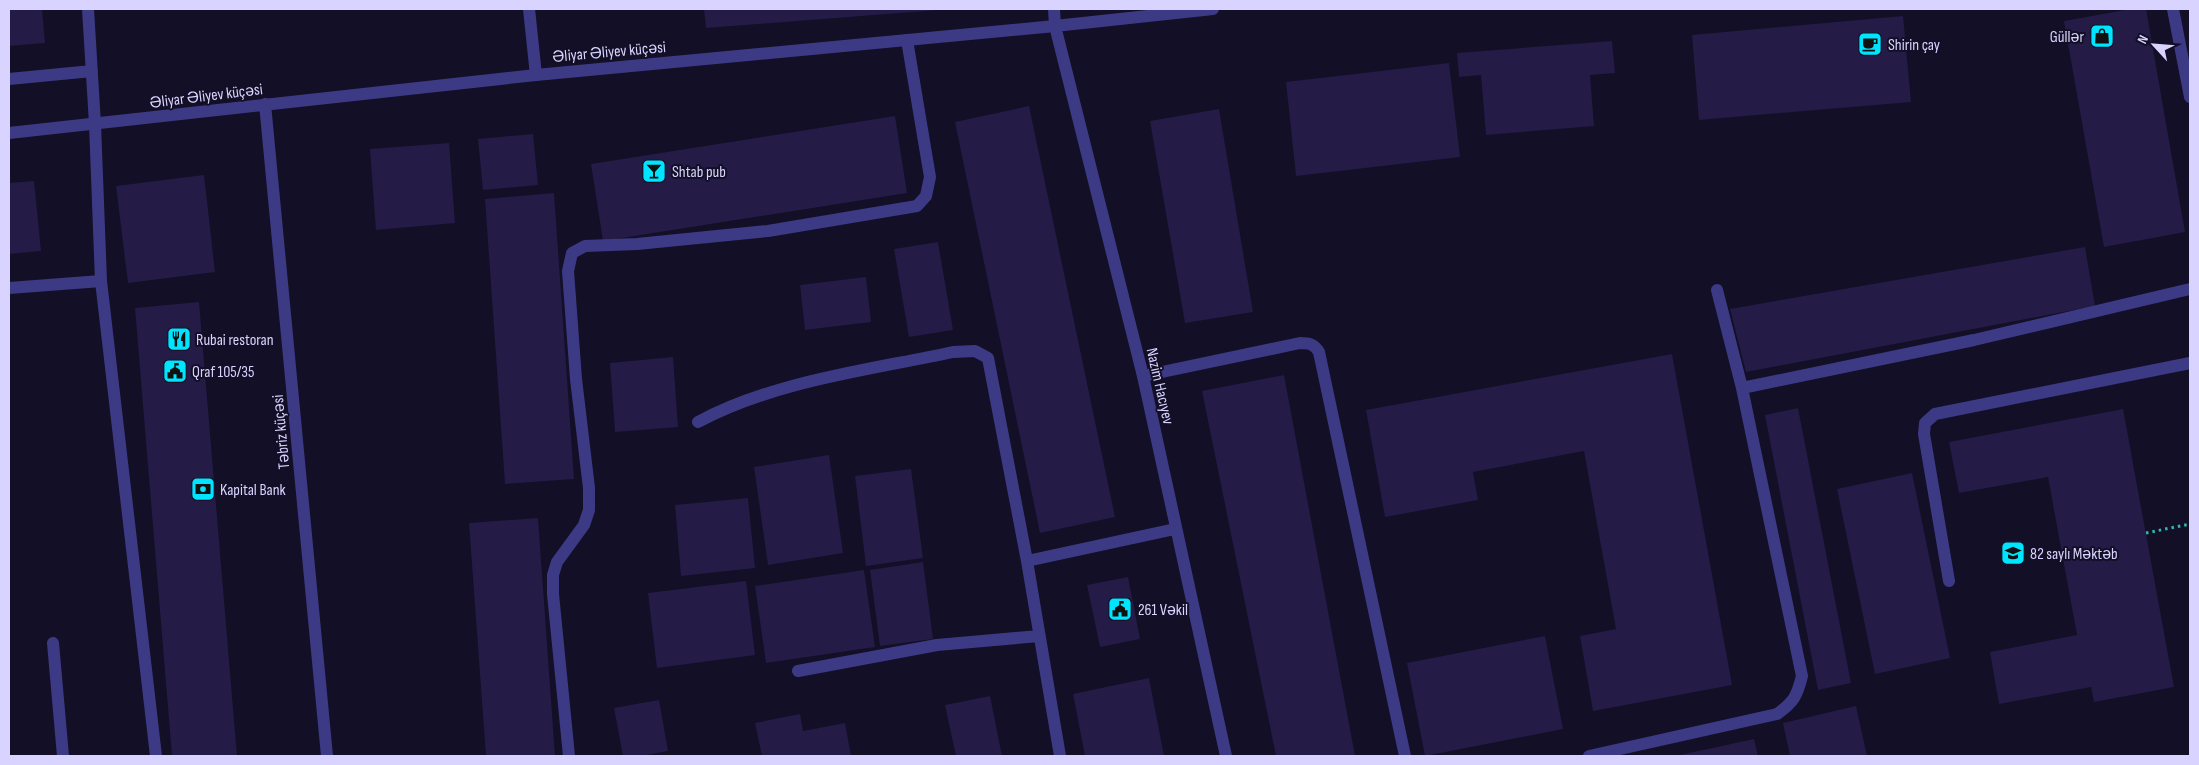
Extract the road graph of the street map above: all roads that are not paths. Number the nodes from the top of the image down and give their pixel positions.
1 (88, 9) edge
2 (529, 9) edge
3 (1054, 9) edge
4 (1213, 9) edge
5 (2173, 9) edge
6 (1055, 26) junction
7 (907, 40) junction
8 (92, 71) junction
9 (536, 74) junction
10 (9, 79) edge
11 (2190, 92) edge
12 (2190, 97) edge
13 (265, 104) junction
14 (95, 124) junction
15 (9, 133) edge
16 (101, 281) junction
17 (9, 288) edge
18 (2190, 289) edge
19 (1717, 290) dead end
20 (2190, 363) edge
21 (1142, 376) junction
22 (1742, 388) junction
23 (698, 422) dead end
24 (1175, 529) junction
25 (1027, 561) junction
26 (1949, 582) dead end
27 (1039, 636) junction
28 (53, 643) dead end
29 (798, 671) dead end
30 (1627, 752) edge
31 (63, 756) edge
32 (156, 756) edge
33 (327, 756) edge
34 (569, 756) edge
35 (1060, 756) edge
36 (1226, 756) edge
37 (1405, 756) edge
38 (1589, 756) edge

1 - 8 street
2 - 9 street
3 - 6 street, Nazim Hacıyev
4 - 6 street, Əliyar Əliyev küçəsi
5 - 11 street
6 - 7 street, Əliyar Əliyev küçəsi
6 - 21 street, Nazim Hacıyev
7 - 9 street, Əliyar Əliyev küçəsi
7 - 34 street
8 - 10 street
8 - 14 street
9 - 13 street, Əliyar Əliyev küçəsi
11 - 12 street
13 - 14 street, Əliyar Əliyev küçəsi
13 - 33 street, Təbriz küçəsi
14 - 15 street, Əliyar Əliyev küçəsi
14 - 16 street
16 - 17 street
16 - 32 street
18 - 22 street
19 - 22 street
20 - 26 street
21 - 24 street, Nazim Hacıyev
21 - 37 street
22 - 30 street
23 - 25 street
24 - 25 street
24 - 36 street, Nazim Hacıyev
25 - 27 street
27 - 29 street
27 - 35 street
28 - 31 street
30 - 38 street

